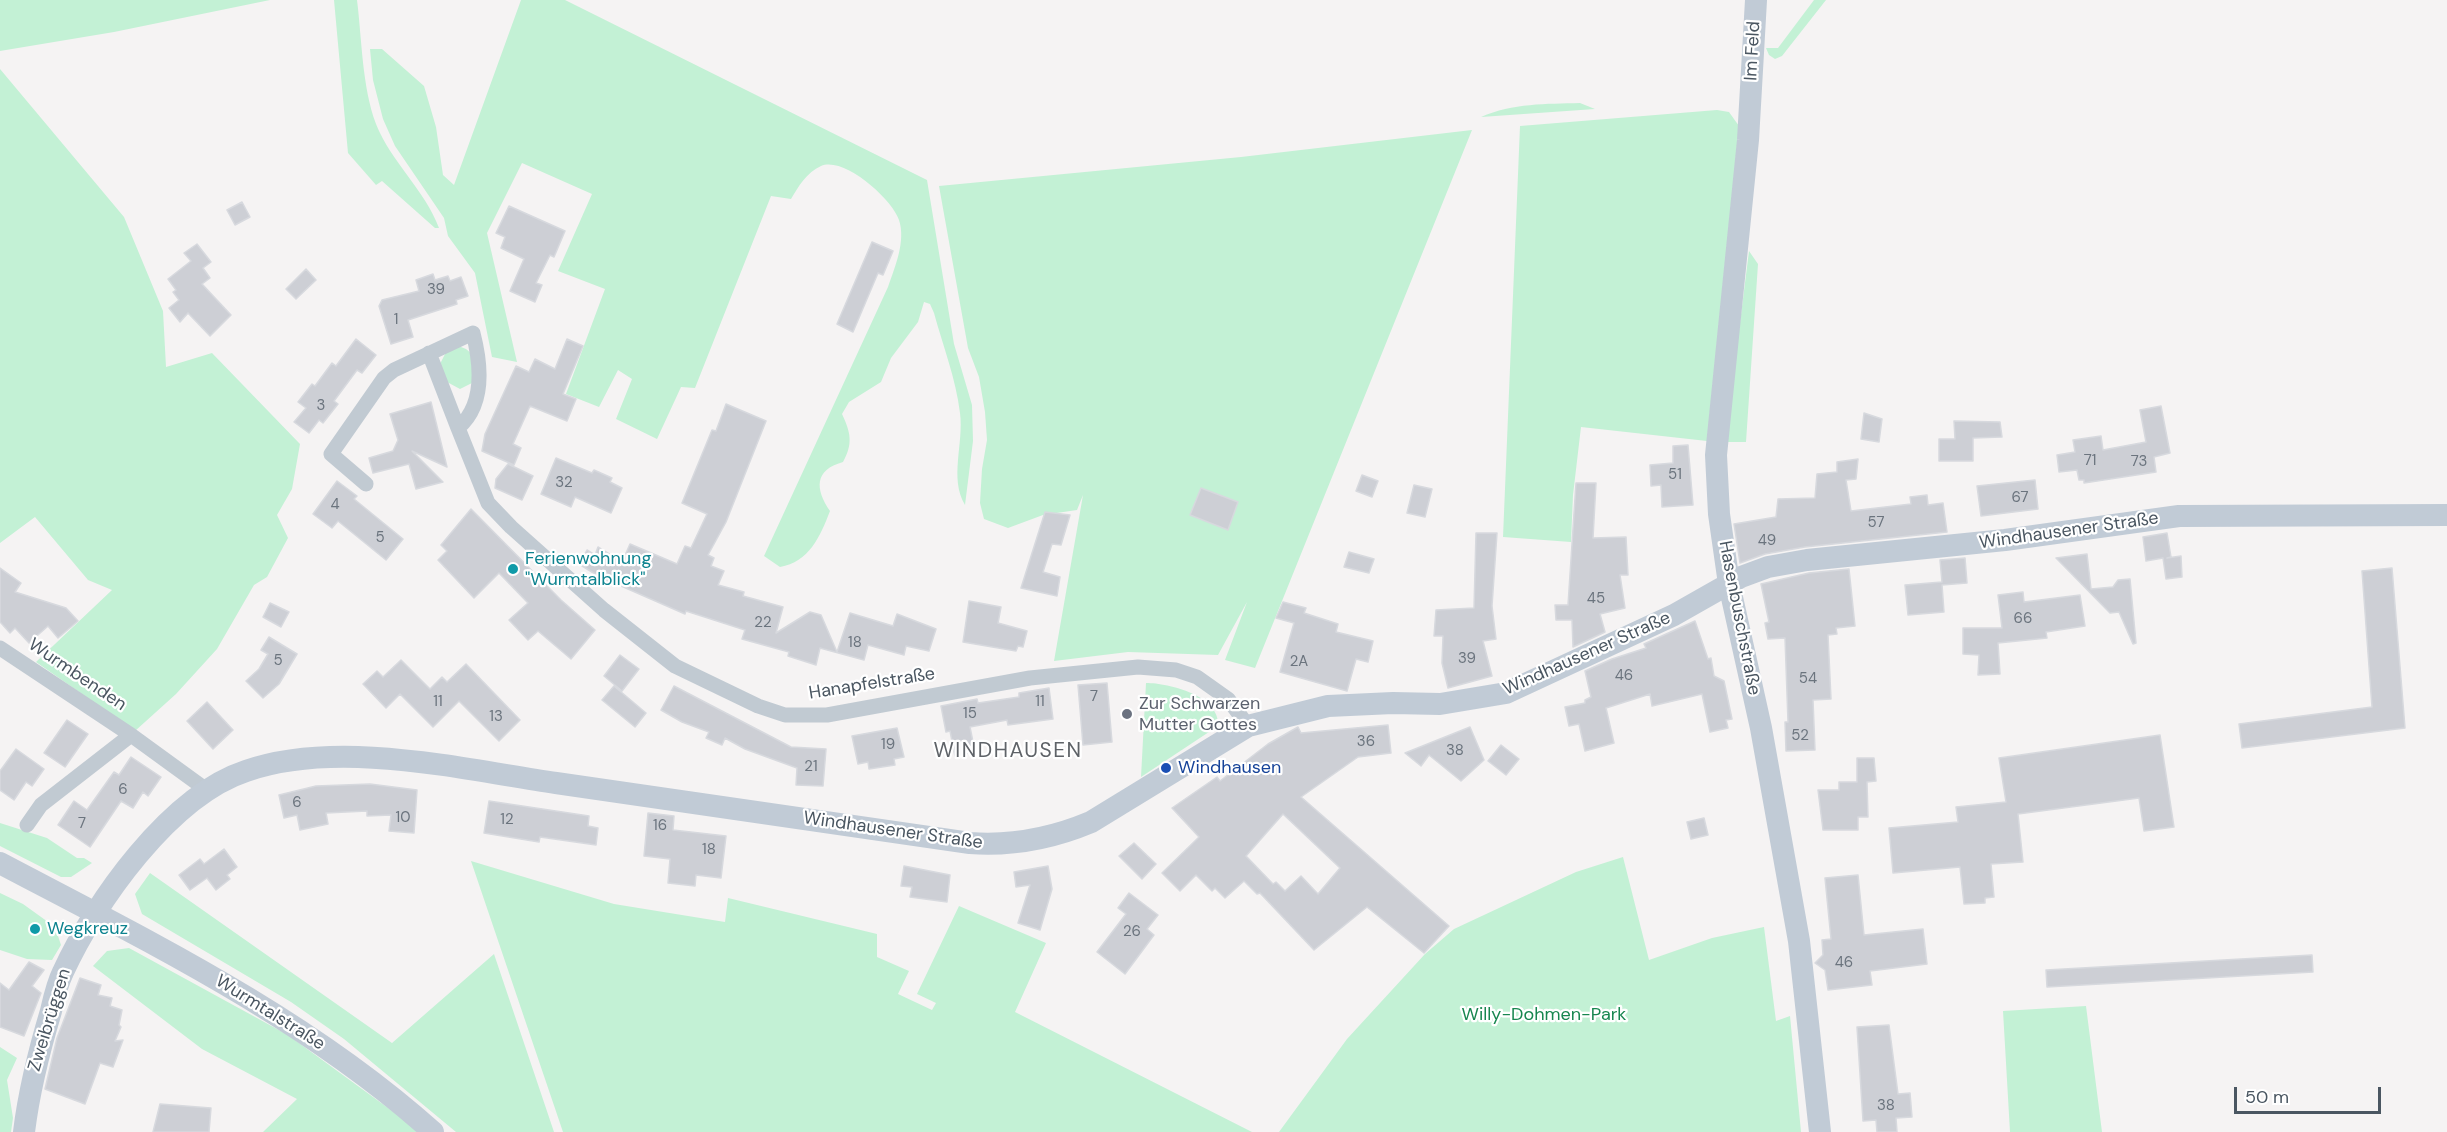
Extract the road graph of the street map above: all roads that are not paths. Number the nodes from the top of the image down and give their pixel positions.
1 (1756, 0) edge
2 (1750, 102) joint
3 (429, 353) junction
4 (458, 428) junction
5 (366, 484) dead end
6 (2447, 515) edge
7 (1729, 584) junction
8 (0, 648) edge
9 (1248, 726) junction
10 (131, 735) junction
11 (208, 791) junction
12 (27, 825) dead end
13 (0, 863) edge
14 (94, 914) junction
15 (24, 1132) edge
16 (433, 1132) edge
17 (1820, 1132) edge

1 - 2 street, Im Feld
2 - 7 street, Hasenbuschstraße
3 - 4 street, Hanapfelstraße
3 - 4 street
3 - 5 street
4 - 9 street, Hanapfelstraße
6 - 7 street, Windhausener Straße
7 - 9 street, Windhausener Straße
7 - 17 street, Hasenbuschstraße
8 - 10 street, Wurmbenden
9 - 11 street, Windhausener Straße
10 - 11 street, Wurmbenden
10 - 12 street, Wurmbenden
11 - 14 street, Windhausener Straße
13 - 14 street, Wurmtalstraße
14 - 15 street, Zweibrüggen
14 - 16 street, Wurmtalstraße

